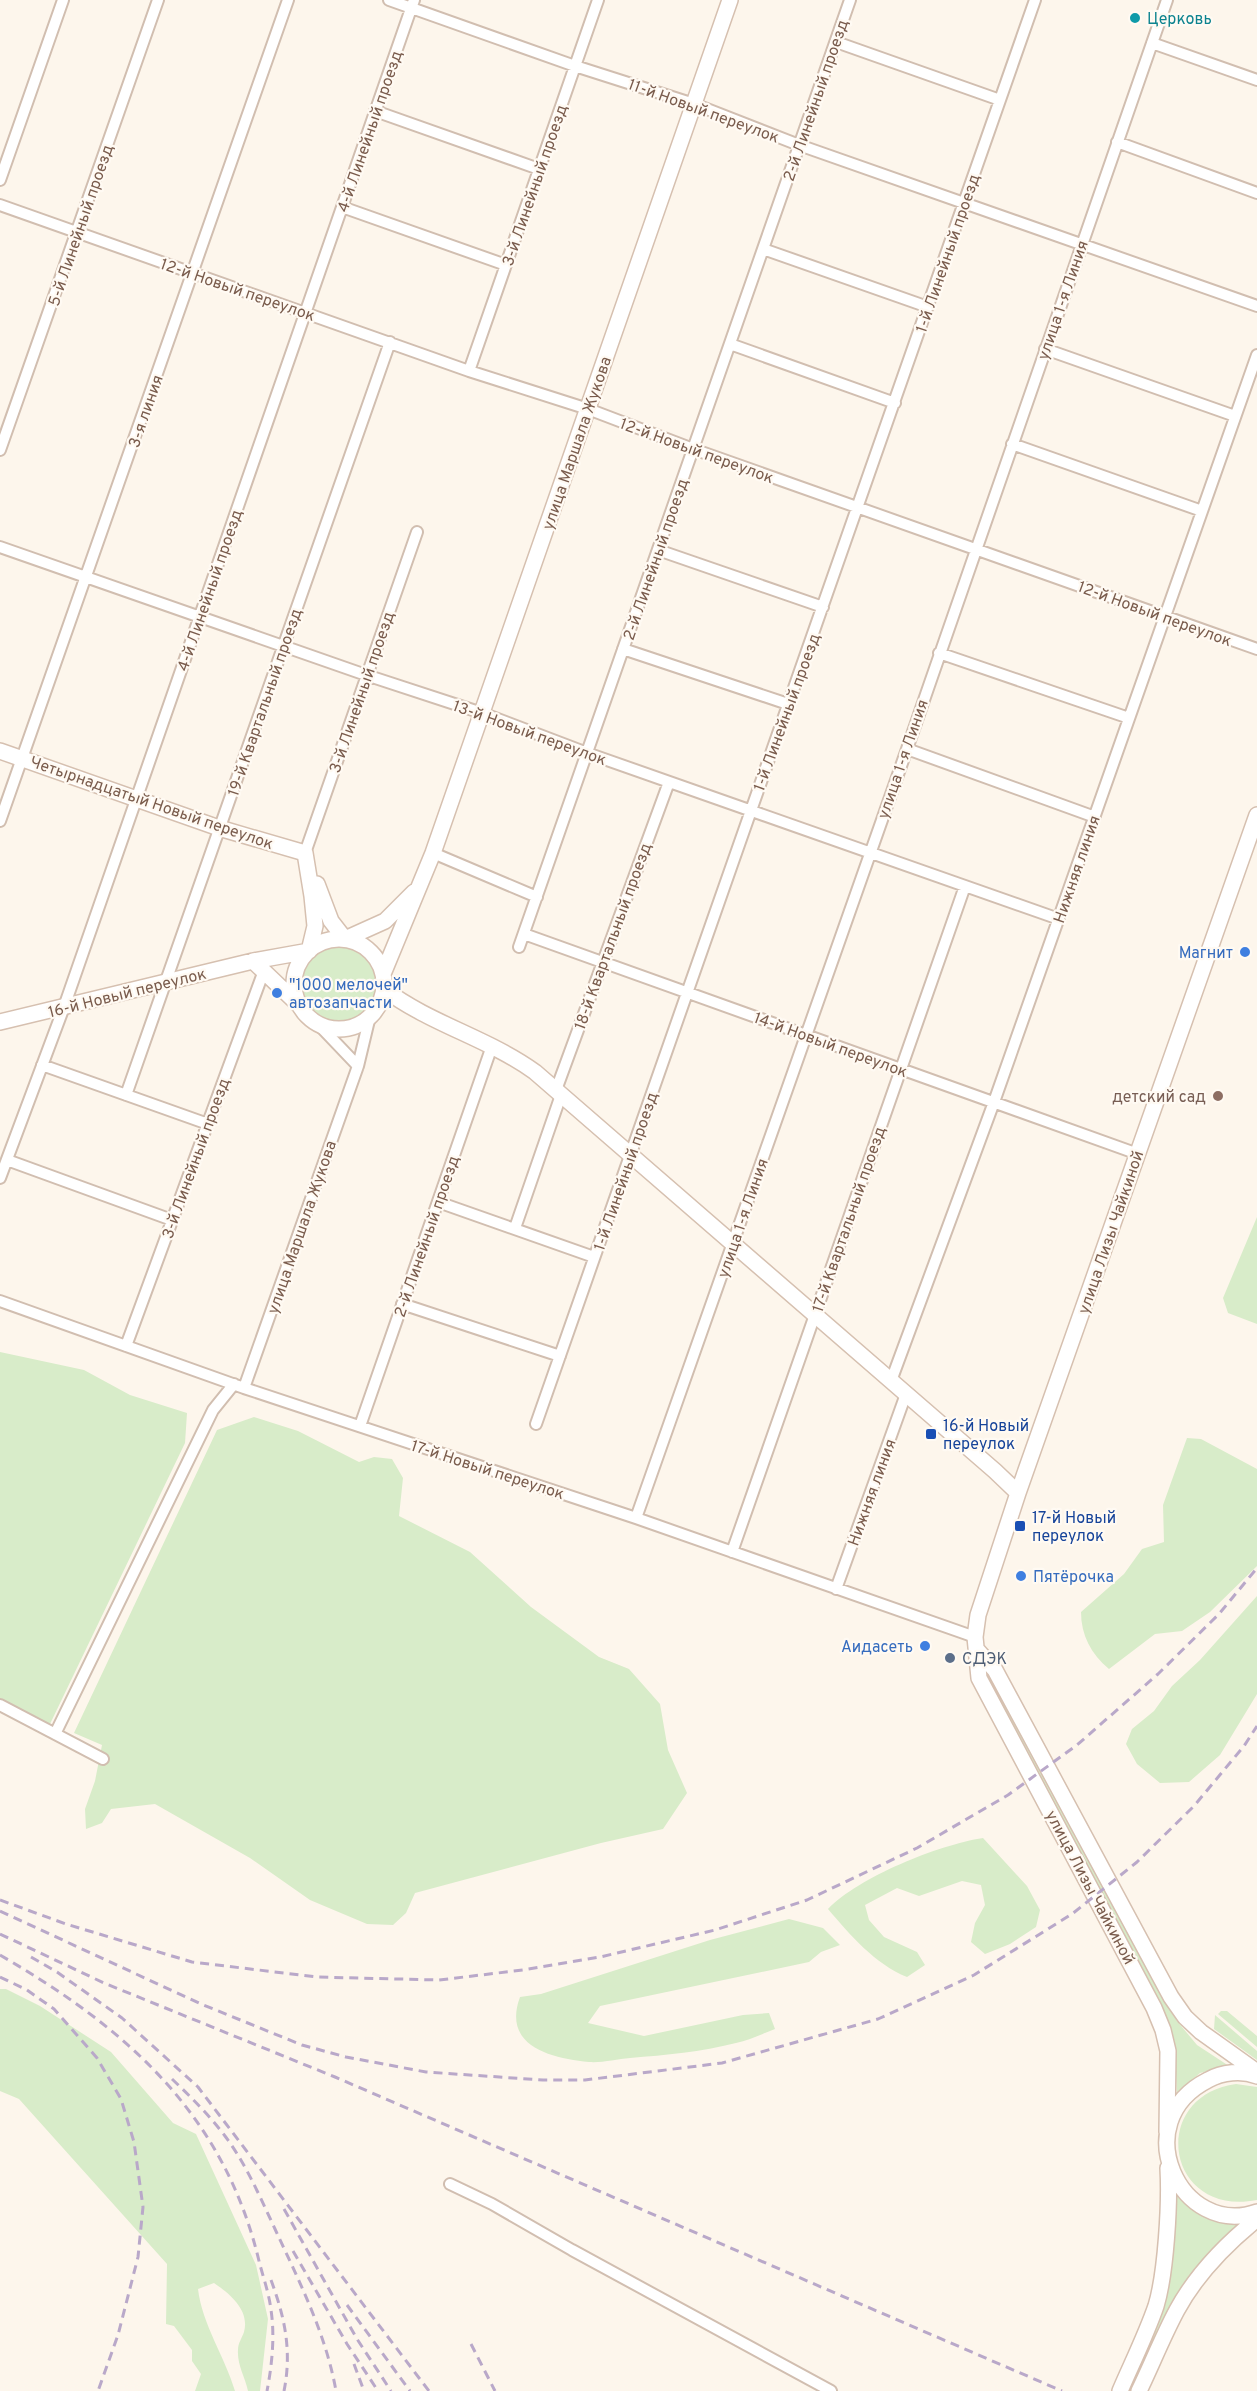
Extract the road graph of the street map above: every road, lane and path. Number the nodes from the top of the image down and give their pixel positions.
1 (63, 0) edge
2 (158, 0) edge
3 (288, 0) edge
4 (389, 0) edge
5 (598, 0) edge
6 (730, 0) edge
7 (850, 0) edge
8 (1167, 0) edge
9 (1032, 1) edge
10 (413, 4) edge
11 (836, 42) junction
12 (1152, 43) junction
13 (575, 66) junction
14 (1257, 80) edge
15 (1000, 100) junction
16 (694, 104) junction
17 (375, 111) junction
18 (1117, 142) junction
19 (799, 145) junction
20 (539, 170) junction
21 (0, 180) edge
22 (1257, 193) edge
23 (964, 203) junction
24 (0, 205) edge
25 (342, 207) junction
26 (77, 232) junction
27 (1082, 244) junction
28 (763, 249) junction
29 (506, 265) junction
30 (193, 273) junction
31 (1257, 306) edge
32 (928, 307) junction
33 (305, 313) junction
34 (390, 342) junction
35 (730, 344) junction
36 (1045, 349) junction
37 (1257, 355) edge
38 (469, 370) junction
39 (895, 402) junction
40 (588, 409) junction
41 (1235, 416) junction
42 (1012, 444) junction
43 (693, 449) junction
44 (0, 450) edge
45 (858, 508) junction
46 (1202, 511) junction
47 (417, 532) dead end
48 (0, 547) edge
49 (975, 549) junction
50 (658, 550) junction
51 (86, 577) junction
52 (823, 607) junction
53 (1165, 616) junction
54 (200, 617) junction
55 (283, 646) junction
56 (623, 649) junction
57 (1257, 649) edge
58 (939, 652) junction
59 (366, 675) junction
60 (788, 704) junction
61 (482, 713) junction
62 (1129, 718) junction
63 (907, 749) junction
64 (0, 751) edge
65 (587, 753) junction
66 (22, 759) junction
67 (669, 782) junction
68 (136, 799) junction
69 (750, 811) junction
70 (1257, 815) edge
71 (1095, 817) junction
72 (0, 821) edge
73 (219, 828) junction
74 (305, 853) junction
75 (433, 853) junction
76 (869, 853) junction
77 (420, 886) junction
78 (965, 886) junction
79 (537, 897) junction
80 (1059, 920) junction
81 (524, 934) junction
82 (345, 939) junction
83 (519, 947) dead end
84 (309, 951) junction
85 (253, 961) junction
86 (603, 962) junction
87 (269, 976) junction
88 (383, 981) junction
89 (165, 982) junction
90 (688, 993) junction
91 (300, 1005) junction
92 (405, 1005) junction
93 (64, 1007) junction
94 (372, 1014) junction
95 (0, 1022) edge
96 (317, 1023) junction
97 (806, 1035) junction
98 (492, 1046) junction
99 (42, 1065) junction
100 (358, 1066) junction
101 (901, 1069) junction
102 (559, 1092) junction
103 (126, 1095) junction
104 (994, 1102) junction
105 (208, 1124) junction
106 (631, 1153) junction
107 (1138, 1154) junction
108 (7, 1160) junction
109 (0, 1178) edge
110 (438, 1202) junction
111 (172, 1220) junction
112 (515, 1228) junction
113 (733, 1243) junction
114 (594, 1257) junction
115 (0, 1301) edge
116 (402, 1304) junction
117 (815, 1314) junction
118 (126, 1346) junction
119 (560, 1356) junction
120 (891, 1382) junction
121 (239, 1386) junction
122 (906, 1394) junction
123 (536, 1424) dead end
124 (360, 1426) junction
125 (1018, 1493) junction
126 (636, 1518) junction
127 (732, 1552) junction
128 (836, 1589) junction
129 (977, 1644) junction
130 (0, 1705) edge
131 (55, 1734) junction
132 (103, 1759) dead end
133 (1257, 2074) edge
134 (1167, 2133) junction
135 (1166, 2150) junction
136 (450, 2184) dead end
137 (1257, 2212) edge
138 (1257, 2219) edge
139 (831, 2391) edge
140 (1120, 2391) edge
141 (1139, 2391) edge

1 - 21 street
2 - 26 street, 5-й Линейный проезд
3 - 30 street, 3-я линия
4 - 10 street, 11-й Новый переулок
5 - 13 street, 3-й Линейный проезд
6 - 16 main road, улица Маршала Жукова
7 - 11 street, 2-й Линейный проезд
8 - 12 street, улица 1-я Линия
9 - 15 street, 1-й Линейный проезд
10 - 13 street, 11-й Новый переулок
10 - 17 street, 4-й Линейный проезд
11 - 15 street
11 - 19 street, 2-й Линейный проезд
12 - 14 street
12 - 18 street, улица 1-я Линия
13 - 16 street, 11-й Новый переулок
13 - 20 street, 3-й Линейный проезд
15 - 23 street, 1-й Линейный проезд
16 - 19 street, 11-й Новый переулок
16 - 40 main road, улица Маршала Жукова
17 - 20 street
17 - 25 street, 4-й Линейный проезд
18 - 22 street
18 - 27 street, улица 1-я Линия
19 - 23 street, 11-й Новый переулок
19 - 28 street, 2-й Линейный проезд
20 - 29 street, 3-й Линейный проезд
23 - 27 street, 11-й Новый переулок
23 - 32 street, 1-й Линейный проезд
24 - 26 street, 12-й Новый переулок
25 - 29 street
25 - 33 street, 4-й Линейный проезд
26 - 30 street, 12-й Новый переулок
26 - 44 street, 5-й Линейный проезд
27 - 31 street, 11-й Новый переулок
27 - 36 street, улица 1-я Линия
28 - 32 street
28 - 35 street, 2-й Линейный проезд
29 - 38 street, 3-й Линейный проезд
30 - 33 street, 12-й Новый переулок
30 - 51 street, 3-я линия
32 - 39 street, 1-й Линейный проезд
33 - 34 street, 12-й Новый переулок
33 - 54 street, 4-й Линейный проезд
34 - 38 street, 12-й Новый переулок
34 - 55 street, 19-й Квартальный проезд
35 - 39 street
35 - 43 street, 2-й Линейный проезд
36 - 41 street
36 - 42 street, улица 1-я Линия
37 - 41 street, Нижняя линия
38 - 40 street, 12-й Новый переулок
39 - 45 street, 1-й Линейный проезд
40 - 43 street, 12-й Новый переулок
40 - 61 main road, улица Маршала Жукова
41 - 46 street, Нижняя линия
42 - 46 street
42 - 49 street, улица 1-я Линия
43 - 45 street, 12-й Новый переулок
43 - 50 street, 2-й Линейный проезд
45 - 49 street, 12-й Новый переулок
45 - 52 street, 1-й Линейный проезд
46 - 53 street, Нижняя линия
47 - 59 street, 3-й Линейный проезд
48 - 51 street, 13-й Новый переулок
49 - 53 street, 12-й Новый переулок
49 - 58 street, улица 1-я Линия
50 - 52 street
50 - 56 street, 2-й Линейный проезд
51 - 54 street, 13-й Новый переулок
51 - 66 street, 3-я линия
52 - 60 street, 1-й Линейный проезд
53 - 57 street, 12-й Новый переулок
53 - 62 street, Нижняя линия
54 - 55 street, 13-й Новый переулок
54 - 68 street, 4-й Линейный проезд
55 - 59 street, 13-й Новый переулок
55 - 73 street, 19-й Квартальный проезд
56 - 60 street
56 - 65 street, 2-й Линейный проезд
58 - 62 street
58 - 63 street, улица 1-я Линия
59 - 61 street, 13-й Новый переулок
59 - 74 street, 3-й Линейный проезд
60 - 69 street, 1-й Линейный проезд
61 - 65 street, 13-й Новый переулок
61 - 75 main road, улица Маршала Жукова
62 - 71 street, Нижняя линия
63 - 71 street
63 - 76 street, улица 1-я Линия
64 - 66 main road, Четырнадцатый Новый переулок
65 - 67 street, 13-й Новый переулок
65 - 79 street, 2-й Линейный проезд
66 - 68 main road, Четырнадцатый Новый переулок
66 - 72 street, 3-я линия
67 - 69 street, 13-й Новый переулок
67 - 86 street, 18-й Квартальный проезд
68 - 73 main road, Четырнадцатый Новый переулок
68 - 93 street, 4-й Линейный проезд
69 - 76 street, 13-й Новый переулок
69 - 90 street, 1-й Линейный проезд
70 - 107 main road, улица Лизы Чайкиной
71 - 80 street, Нижняя линия
73 - 74 main road, Четырнадцатый Новый переулок
73 - 89 street, 19-й Квартальный проезд
74 - 82 main road
74 - 84 main road
75 - 77 main road, улица Маршала Жукова
75 - 79 street
76 - 78 street, 13-й Новый переулок
76 - 97 street, улица 1-я Линия
77 - 82 main road, улица Маршала Жукова
77 - 88 main road, улица Маршала Жукова
78 - 80 street, 13-й Новый переулок
78 - 101 street, 17-й Квартальный проезд
79 - 81 street, 2-й Линейный проезд
80 - 104 street, Нижняя линия
81 - 83 street, 2-й Линейный проезд
81 - 86 street, 14-й Новый переулок
82 - 84 main road
82 - 88 main road
84 - 85 main road, 16-й Новый переулок
84 - 91 main road
85 - 87 main road
85 - 89 main road, 16-й Новый переулок
86 - 90 street, 14-й Новый переулок
86 - 102 street, 18-й Квартальный проезд
87 - 91 main road
87 - 105 street, 3-й Линейный проезд
88 - 92 main road
88 - 94 main road
89 - 93 main road, 16-й Новый переулок
89 - 103 street, 19-й Квартальный проезд
90 - 97 street, 14-й Новый переулок
90 - 106 street, 1-й Линейный проезд
91 - 96 main road
92 - 94 main road
92 - 98 main road
93 - 95 main road, 16-й Новый переулок
93 - 99 street, 4-й Линейный проезд
94 - 96 main road
94 - 100 street, улица Маршала Жукова
96 - 100 street
97 - 101 street, 14-й Новый переулок
97 - 113 street, улица 1-я Линия
98 - 102 main road
98 - 110 street, 2-й Линейный проезд
99 - 103 street
99 - 108 street, 4-й Линейный проезд
100 - 121 street, улица Маршала Жукова
101 - 104 street, 14-й Новый переулок
101 - 117 street, 17-й Квартальный проезд
102 - 106 main road
102 - 112 street, 18-й Квартальный проезд
103 - 105 street
104 - 107 street, 14-й Новый переулок
104 - 120 street, Нижняя линия
105 - 111 street, 3-й Линейный проезд
106 - 113 main road
106 - 114 street, 1-й Линейный проезд
107 - 125 main road, улица Лизы Чайкиной
108 - 109 street, 4-й Линейный проезд
108 - 111 street
110 - 112 street
110 - 116 street, 2-й Линейный проезд
111 - 118 street, 3-й Линейный проезд
112 - 114 street
113 - 117 main road
113 - 126 street, улица 1-я Линия
114 - 119 street, 1-й Линейный проезд
115 - 118 street, 17-й Новый переулок
116 - 119 street
116 - 124 street, 2-й Линейный проезд
117 - 120 main road
117 - 127 street, 17-й Квартальный проезд
118 - 121 street, 17-й Новый переулок
119 - 123 street, 1-й Линейный проезд
120 - 122 main road
121 - 124 street, 17-й Новый переулок
121 - 131 street, улица Маршала Жукова
122 - 125 main road
122 - 128 street, Нижняя линия
124 - 126 street, 17-й Новый переулок
125 - 129 main road, улица Лизы Чайкиной
126 - 127 street, 17-й Новый переулок
127 - 128 street, 17-й Новый переулок
128 - 129 street, 17-й Новый переулок
129 - 133 main road, улица Лизы Чайкиной
129 - 134 main road, улица Лизы Чайкиной
130 - 131 street
131 - 132 street
133 - 134 main road
134 - 135 main road, улица Лизы Чайкиной
135 - 137 main road
135 - 140 main road
136 - 139 street
138 - 141 main road

